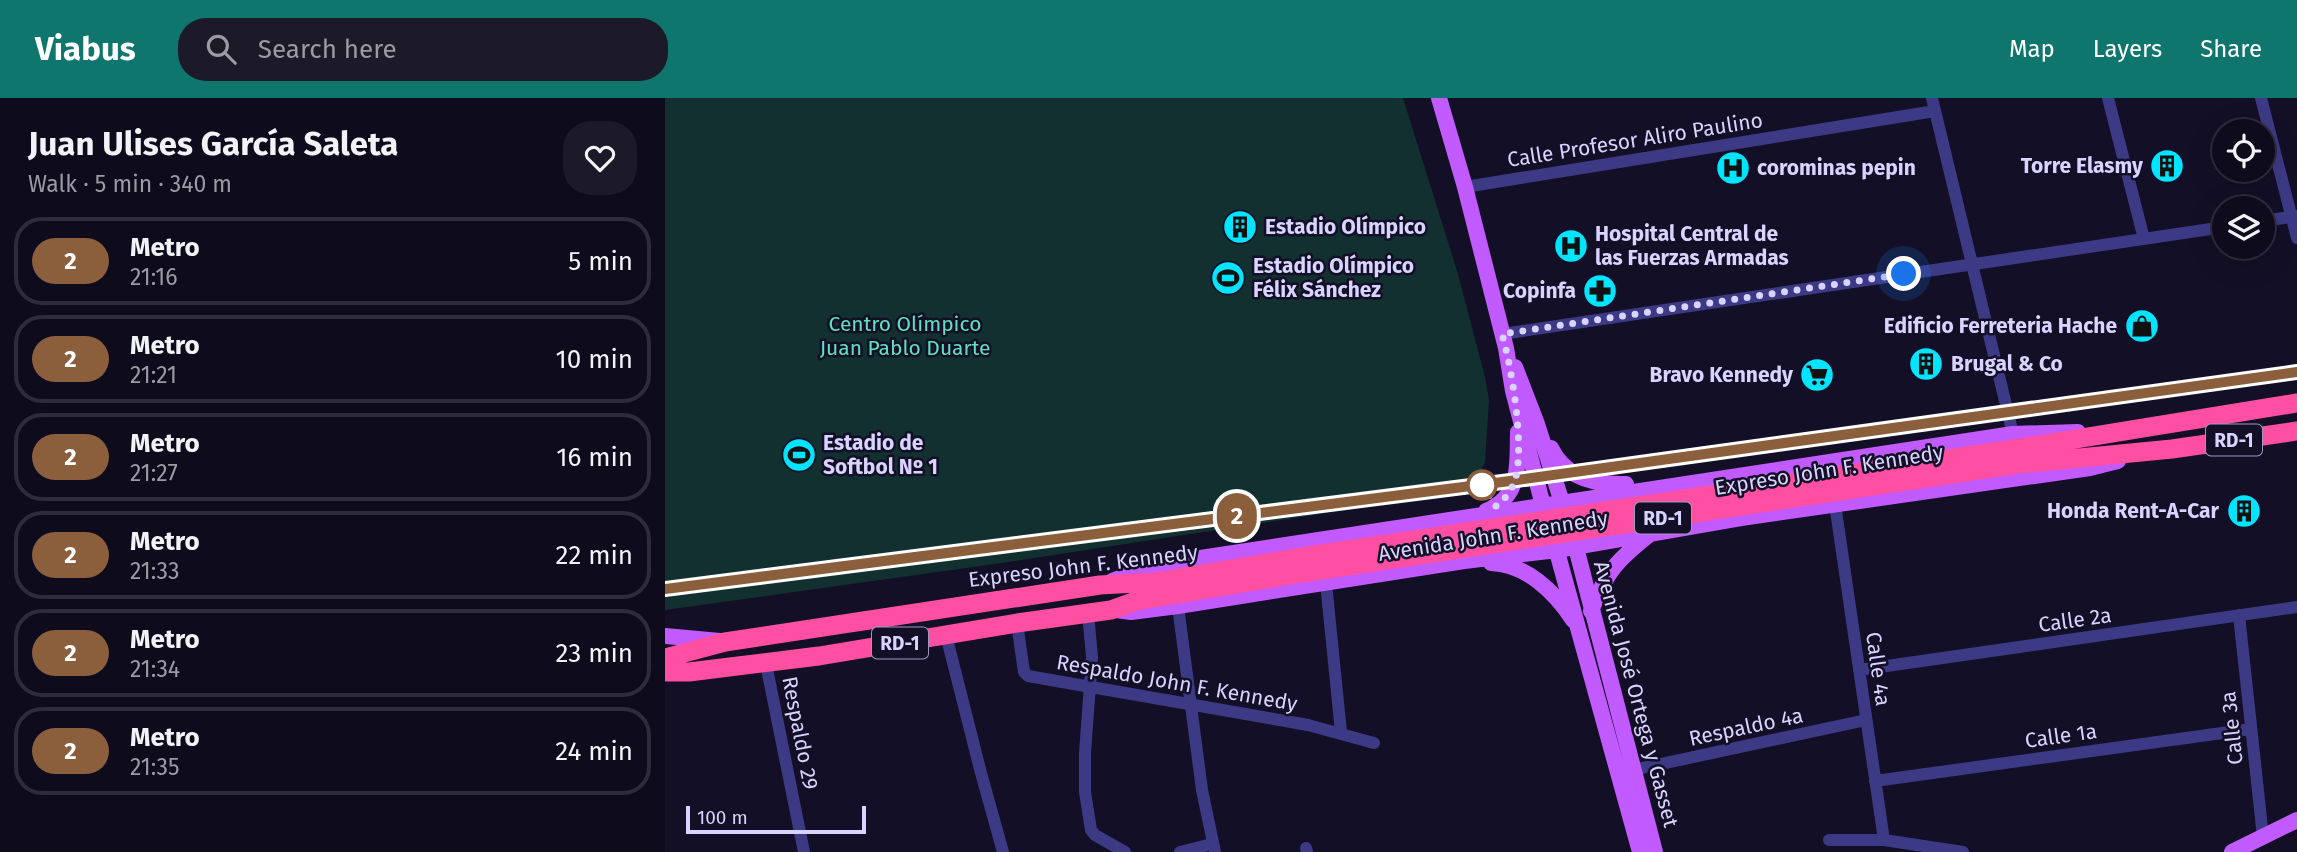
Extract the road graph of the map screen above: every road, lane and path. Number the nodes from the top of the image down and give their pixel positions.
1 (1439, 98) edge
2 (1932, 98) edge
3 (2108, 98) edge
4 (2261, 98) edge
5 (1935, 111) junction
6 (1465, 187) junction
7 (2295, 216) edge
8 (2275, 219) edge
9 (2212, 229) edge
10 (2297, 238) edge
11 (2144, 239) junction
12 (1972, 264) junction
13 (1504, 341) junction
14 (1513, 391) junction
15 (2297, 403) edge
16 (1537, 424) junction
17 (2297, 431) edge
18 (2015, 449) junction
19 (2172, 449) junction
20 (1695, 481) junction
21 (1670, 485) junction
22 (1561, 502) junction
23 (1542, 504) junction
24 (1835, 504) junction
25 (1475, 516) junction
26 (1414, 524) junction
27 (1703, 524) junction
28 (1653, 532) junction
29 (1576, 547) junction
30 (1557, 550) junction
31 (1464, 561) junction
32 (1308, 564) junction
33 (1423, 567) junction
34 (1326, 583) junction
35 (1100, 585) junction
36 (1178, 606) junction
37 (2297, 607) edge
38 (1111, 610) junction
39 (1591, 611) junction
40 (1088, 613) junction
41 (2239, 615) junction
42 (1017, 623) junction
43 (1580, 632) junction
44 (946, 635) junction
45 (665, 636) edge
46 (725, 642) junction
47 (665, 658) edge
48 (766, 664) junction
49 (1859, 670) junction
50 (665, 672) edge
51 (689, 672) junction
52 (665, 684) edge
53 (1091, 688) junction
54 (1191, 704) junction
55 (1866, 720) junction
56 (2251, 729) junction
57 (1342, 732) junction
58 (1374, 743) dead end
59 (1633, 770) junction
60 (1875, 781) junction
61 (2297, 820) edge
62 (2263, 837) junction
63 (1829, 840) dead end
64 (1884, 840) junction
65 (1213, 848) edge
66 (804, 852) edge
67 (1003, 852) edge
68 (1125, 852) edge
69 (1180, 852) edge
70 (1640, 852) edge
71 (1655, 852) edge
72 (1963, 852) edge
73 (2232, 852) edge

1 - 6 main road, Avenida José Ortega y Gasset
2 - 5 street
3 - 11 street
4 - 7 street
5 - 6 street, Calle Profesor Aliro Paulino
5 - 12 street
6 - 13 main road, Avenida José Ortega y Gasset
7 - 8 street
7 - 10 street
9 - 11 street
11 - 12 street
12 - 13 street
12 - 18 street
13 - 14 main road, Avenida José Ortega y Gasset
13 - 16 main road, Avenida José Ortega y Gasset
14 - 23 main road, Avenida José Ortega y Gasset
14 - 25 main road
15 - 18 highway, Expreso John F. Kennedy / RD-1
16 - 21 main road
16 - 22 main road, Avenida José Ortega y Gasset
17 - 19 highway, Expreso John F. Kennedy / RD-1
18 - 19 highway, Expreso John F. Kennedy / RD-1
18 - 20 main road, Avenida John F. Kennedy / RD-1
18 - 32 highway, Expreso John F. Kennedy / RD-1, bridge
19 - 24 main road, Avenida John F. Kennedy / RD-1
20 - 21 main road, Avenida John F. Kennedy / RD-1
20 - 27 main road
21 - 22 main road, Avenida John F. Kennedy / RD-1
22 - 23 main road, Avenida John F. Kennedy / RD-1
22 - 29 main road, Avenida José Ortega y Gasset
23 - 25 main road, Avenida John F. Kennedy / RD-1
23 - 30 main road, Avenida José Ortega y Gasset
24 - 27 main road, Avenida John F. Kennedy / RD-1
24 - 49 street, Calle 4a
25 - 26 main road, Avenida John F. Kennedy / RD-1
26 - 33 main road
26 - 35 main road, Avenida John F. Kennedy / RD-1
27 - 28 main road, Avenida John F. Kennedy / RD-1
28 - 29 main road, Avenida John F. Kennedy / RD-1
28 - 39 main road
29 - 30 main road, Avenida John F. Kennedy / RD-1
29 - 39 main road, Avenida José Ortega y Gasset
30 - 31 main road, Avenida John F. Kennedy / RD-1
30 - 43 main road, Avenida José Ortega y Gasset
31 - 33 main road, Avenida John F. Kennedy / RD-1
31 - 43 main road
32 - 35 highway, Expreso John F. Kennedy / RD-1
32 - 38 highway, Expreso John F. Kennedy / RD-1
33 - 34 main road, Avenida John F. Kennedy / RD-1
34 - 36 main road, Avenida John F. Kennedy / RD-1
34 - 57 street
35 - 46 highway, Expreso John F. Kennedy / RD-1
36 - 38 main road, Avenida John F. Kennedy / RD-1
36 - 54 street
37 - 41 street, Calle 2a
38 - 40 highway, Expreso John F. Kennedy / RD-1
39 - 59 main road, Avenida José Ortega y Gasset
40 - 42 highway, Expreso John F. Kennedy / RD-1
40 - 53 street
41 - 49 street, Calle 2a
41 - 56 street, Calle 3a
42 - 44 highway, Expreso John F. Kennedy / RD-1
42 - 53 street, Respaldo John F. Kennedy
43 - 70 main road, Avenida José Ortega y Gasset
44 - 48 highway, Expreso John F. Kennedy / RD-1
44 - 67 street
45 - 46 main road, RD-1
46 - 47 highway, Expreso John F. Kennedy / RD-1
48 - 51 highway, Expreso John F. Kennedy / RD-1
48 - 66 street, Respaldo 29
49 - 55 street, Calle 4a
50 - 51 highway, Expreso John F. Kennedy / RD-1
51 - 52 main road, RD-1
53 - 54 street, Respaldo John F. Kennedy
53 - 68 street
54 - 57 street, Respaldo John F. Kennedy
54 - 65 street
55 - 59 street, Respaldo 4a
55 - 60 street, Calle 4a
56 - 60 street, Calle 1a
56 - 62 street, Calle 3a
57 - 58 street, Respaldo John F. Kennedy
59 - 71 main road, Avenida José Ortega y Gasset
60 - 64 street, Calle 4a
61 - 62 main road
62 - 73 main road
63 - 64 street
64 - 72 street
65 - 69 street

